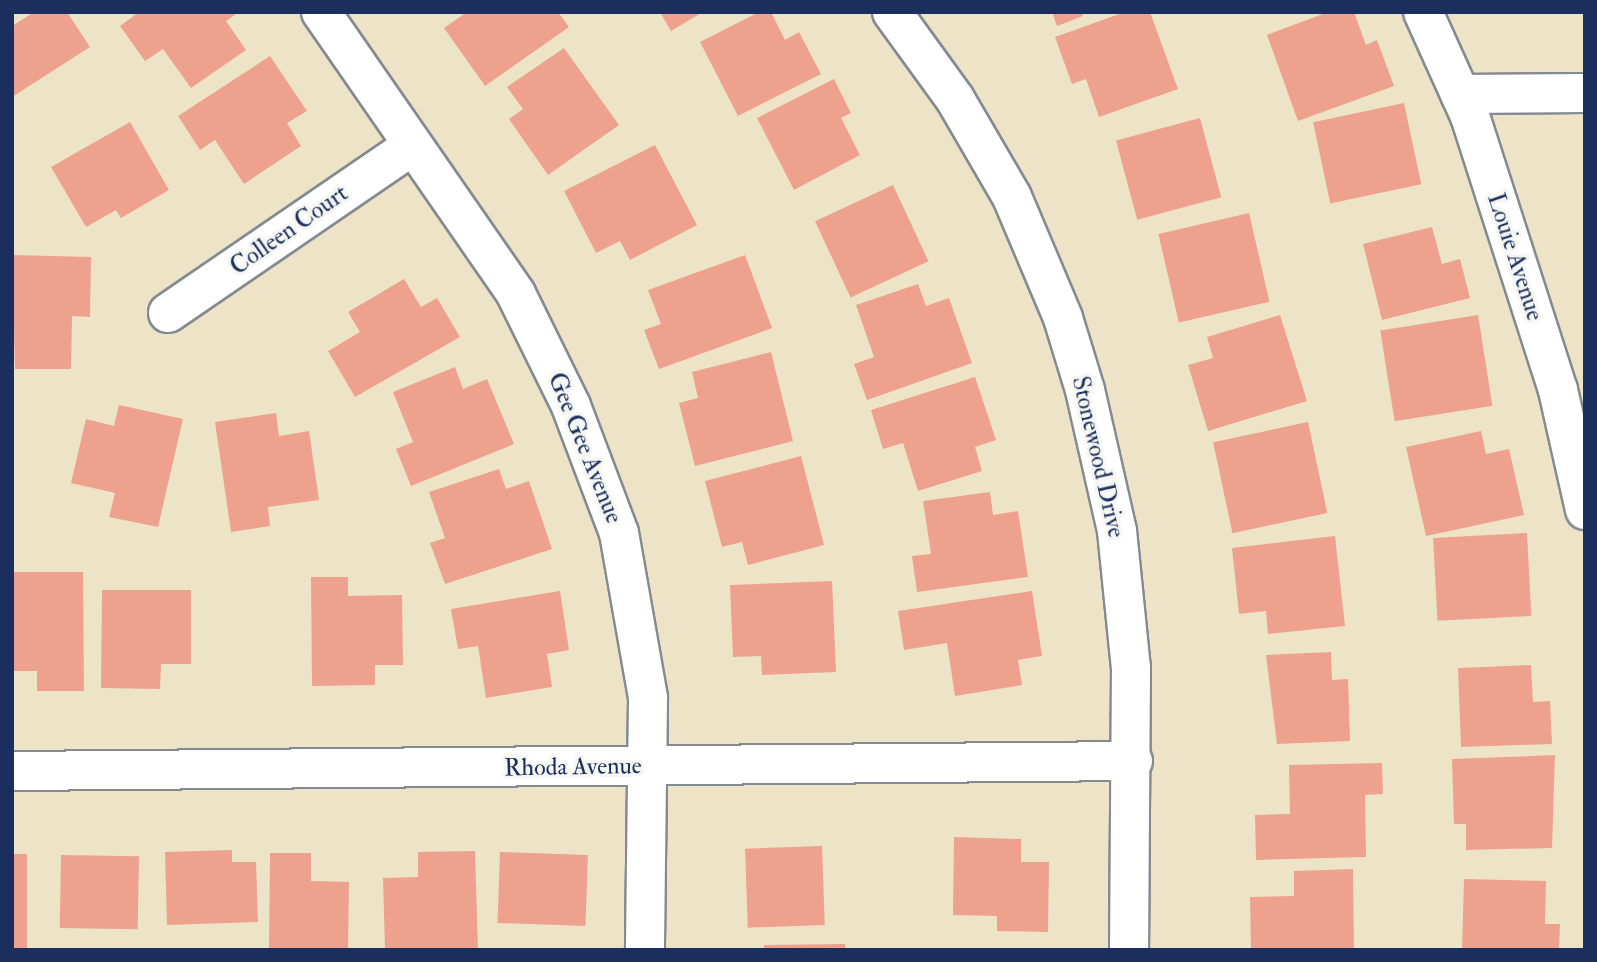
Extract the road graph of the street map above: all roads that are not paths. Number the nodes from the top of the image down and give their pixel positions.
1 (321, 12) edge
2 (892, 12) edge
3 (1423, 12) edge
4 (1585, 93) edge
5 (1460, 94) junction
6 (410, 146) junction
7 (168, 313) dead end
8 (1585, 510) edge
9 (1133, 761) junction
10 (650, 766) junction
11 (12, 771) edge
12 (645, 950) edge
13 (1129, 950) edge

1 - 6 street, Gee Gee Avenue
2 - 9 street, Stonewood Drive
3 - 5 street, Louie Avenue
4 - 5 street
5 - 8 street, Louie Avenue
6 - 7 street, Colleen Court
6 - 10 street, Gee Gee Avenue
9 - 10 street, Rhoda Avenue
9 - 13 street, Stonewood Drive
10 - 11 street, Rhoda Avenue
10 - 12 street, Gee Gee Avenue

